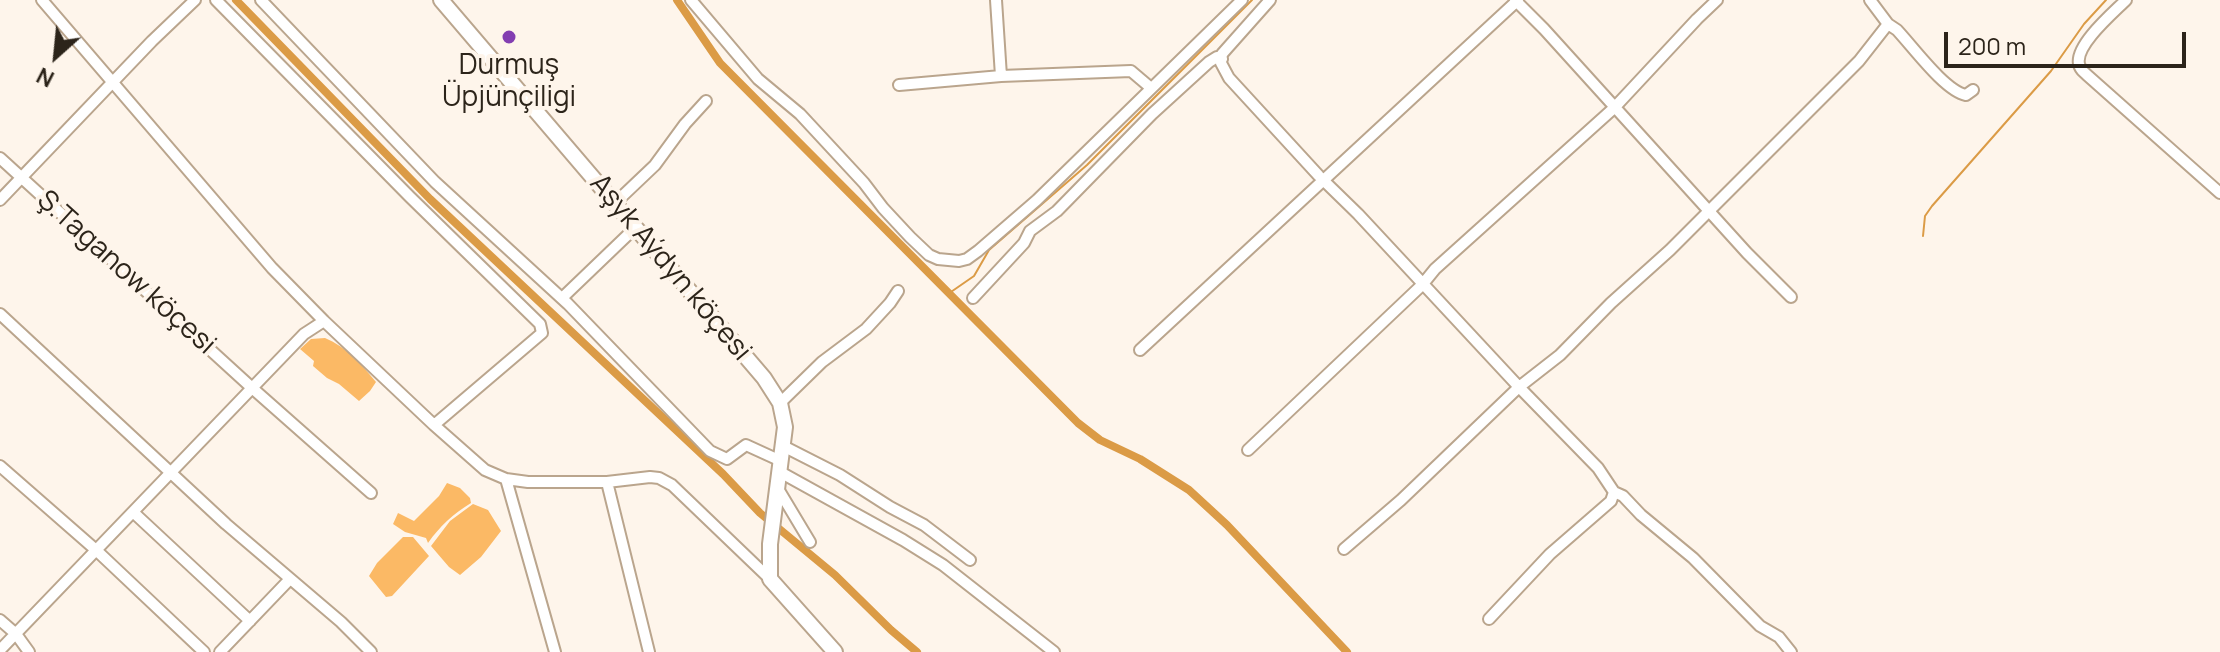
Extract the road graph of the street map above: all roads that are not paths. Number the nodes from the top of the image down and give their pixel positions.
1 (42, 0) edge
2 (195, 0) edge
3 (216, 0) edge
4 (261, 0) edge
5 (441, 0) edge
6 (691, 0) edge
7 (996, 0) edge
8 (1242, 0) edge
9 (1270, 0) edge
10 (1717, 0) edge
11 (1870, 0) edge
12 (2126, 0) edge
13 (1517, 1) edge
14 (1888, 24) junction
15 (1222, 59) junction
16 (1001, 76) junction
17 (113, 82) junction
18 (899, 85) dead end
19 (1151, 88) junction
20 (1973, 90) dead end
21 (706, 101) dead end
22 (1614, 108) junction
23 (0, 158) edge
24 (21, 177) junction
25 (1324, 182) junction
26 (2220, 193) edge
27 (0, 200) edge
28 (615, 203) junction
29 (1708, 210) junction
30 (636, 227) junction
31 (1423, 283) junction
32 (898, 291) dead end
33 (1791, 297) dead end
34 (562, 298) junction
35 (973, 298) dead end
36 (0, 314) edge
37 (324, 321) junction
38 (1140, 350) dead end
39 (251, 387) junction
40 (1519, 387) junction
41 (780, 403) junction
42 (434, 425) junction
43 (1248, 450) dead end
44 (0, 466) edge
45 (171, 472) junction
46 (779, 473) junction
47 (506, 479) junction
48 (607, 482) junction
49 (1614, 492) junction
50 (371, 493) dead end
51 (133, 512) junction
52 (810, 542) dead end
53 (1344, 549) dead end
54 (96, 550) junction
55 (970, 560) dead end
56 (290, 579) junction
57 (770, 579) junction
58 (1489, 619) dead end
59 (0, 620) edge
60 (250, 621) junction
61 (16, 634) junction
62 (0, 650) edge
63 (29, 652) edge
64 (204, 652) edge
65 (220, 652) edge
66 (371, 652) edge
67 (555, 652) edge
68 (649, 652) edge
69 (835, 652) edge
70 (1054, 652) edge
71 (1791, 652) edge

1 - 17 street
2 - 17 street
3 - 42 street
4 - 34 street
5 - 28 main road, Aşyk Aýdyn köçesi
6 - 19 street
7 - 16 street
8 - 19 street
9 - 15 street
10 - 22 street
11 - 14 street
12 - 26 street
13 - 22 street
13 - 25 street
14 - 20 street
14 - 29 street
15 - 25 street
15 - 35 street
16 - 18 street
16 - 19 street
17 - 24 street
17 - 37 street
21 - 28 street
22 - 29 street
22 - 31 street
23 - 24 street, Ş.Taganow köçesi
24 - 27 street
24 - 39 street, Ş.Taganow köçesi
25 - 31 street
25 - 38 street
28 - 30 main road, Aşyk Aýdyn köçesi
29 - 33 street
29 - 40 street
30 - 34 street
30 - 41 main road, Aşyk Aýdyn köçesi
31 - 40 street
31 - 43 street
32 - 41 street
34 - 46 street
36 - 45 street
37 - 39 street
37 - 42 street
39 - 45 street
39 - 50 street, Ş.Taganow köçesi
40 - 49 street
40 - 53 street
41 - 46 main road, Aşyk Aýdyn köçesi
42 - 47 street
44 - 54 street
45 - 51 street
45 - 56 street
46 - 52 street
46 - 55 street
46 - 57 main road, Aşyk Aýdyn köçesi
46 - 70 street
47 - 48 street
47 - 67 street
48 - 57 street
48 - 68 street
49 - 58 street
49 - 71 street
51 - 54 street
51 - 60 street
54 - 61 street
54 - 64 street
56 - 60 street
56 - 66 street
57 - 69 main road
59 - 61 street
60 - 65 street
61 - 62 street
61 - 63 street

